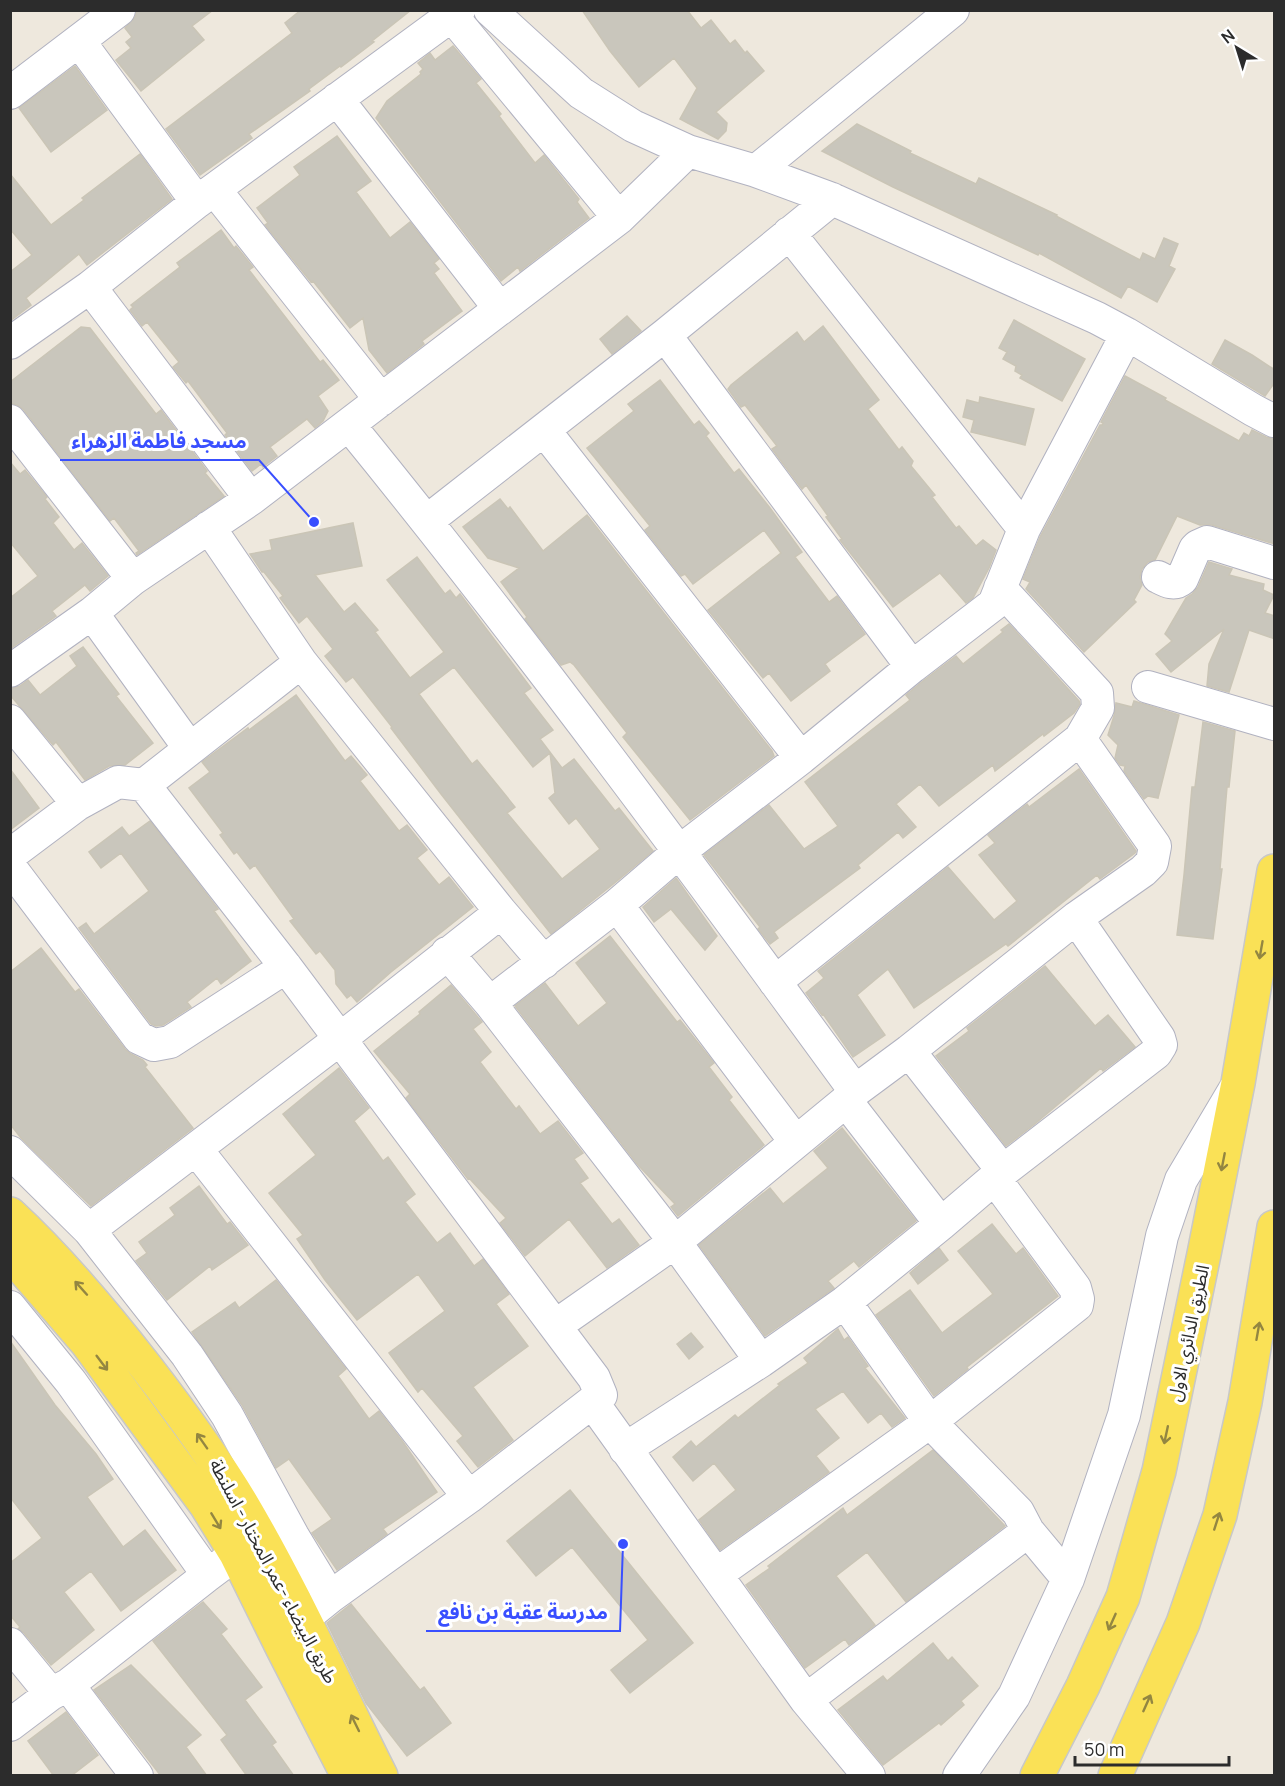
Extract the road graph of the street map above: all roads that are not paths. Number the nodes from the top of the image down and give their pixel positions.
1 (119, 10) edge
2 (490, 10) edge
3 (953, 10) edge
4 (455, 13) edge
5 (79, 41) junction
6 (10, 93) edge
7 (337, 99) junction
8 (688, 151) junction
9 (756, 171) junction
10 (206, 196) junction
11 (832, 199) junction
12 (619, 218) junction
13 (789, 233) junction
14 (90, 287) junction
15 (500, 309) junction
16 (1127, 334) junction
17 (665, 335) junction
18 (10, 343) edge
19 (381, 400) junction
20 (10, 421) edge
21 (1275, 422) edge
22 (349, 425) junction
23 (544, 430) junction
24 (251, 499) junction
25 (428, 521) junction
26 (209, 527) junction
27 (1024, 530) junction
28 (1275, 563) edge
29 (1158, 577) dead end
30 (133, 579) junction
31 (1000, 588) junction
32 (92, 613) junction
33 (301, 662) junction
34 (912, 667) junction
35 (10, 672) edge
36 (1148, 687) dead end
37 (10, 721) edge
38 (1275, 724) edge
39 (1080, 739) junction
40 (190, 748) junction
41 (801, 758) junction
42 (144, 785) junction
43 (78, 804) junction
44 (680, 850) junction
45 (10, 855) edge
46 (10, 867) edge
47 (1275, 871) edge
48 (617, 904) junction
49 (501, 912) junction
50 (1076, 918) junction
51 (447, 953) junction
52 (544, 962) junction
53 (286, 967) junction
54 (775, 982) junction
55 (490, 1003) junction
56 (340, 1039) junction
57 (909, 1051) junction
58 (1238, 1083) junction
59 (850, 1096) junction
60 (795, 1141) junction
61 (196, 1149) junction
62 (10, 1152) edge
63 (999, 1175) junction
64 (10, 1214) edge
65 (942, 1224) junction
66 (1275, 1227) edge
67 (89, 1230) junction
68 (675, 1242) junction
69 (10, 1254) edge
70 (845, 1302) junction
71 (10, 1307) edge
72 (555, 1326) junction
73 (761, 1361) junction
74 (593, 1402) junction
75 (930, 1422) junction
76 (625, 1449) junction
77 (469, 1497) junction
78 (1028, 1531) junction
79 (236, 1554) junction
80 (717, 1574) junction
81 (208, 1575) junction
82 (1068, 1579) junction
83 (330, 1597) junction
84 (284, 1605) junction
85 (10, 1644) edge
86 (59, 1689) junction
87 (806, 1700) junction
88 (10, 1725) edge
89 (137, 1776) edge
90 (348, 1776) edge
91 (381, 1776) edge
92 (869, 1776) edge
93 (959, 1776) edge
94 (1037, 1776) edge
95 (1115, 1776) edge

1 - 5 street
2 - 8 street
3 - 9 street
4 - 7 street
4 - 12 street
5 - 6 street
5 - 10 street
7 - 10 street
7 - 15 street
8 - 9 street
8 - 12 street
9 - 11 street
10 - 14 street
10 - 19 street
11 - 13 street
11 - 16 street
12 - 15 street
13 - 17 street
13 - 27 street
14 - 18 street
14 - 24 street
15 - 19 street
16 - 21 street
16 - 27 street
17 - 23 street
17 - 34 street
19 - 22 street
20 - 30 street
22 - 24 street
22 - 25 street
23 - 25 street
23 - 41 street
24 - 26 street
25 - 44 street
26 - 30 street
26 - 33 street
27 - 31 street
28 - 29 street
30 - 32 street
31 - 34 street
31 - 39 street
32 - 35 street
32 - 40 street
33 - 40 street
33 - 49 street
34 - 41 street
36 - 38 street
37 - 43 street
39 - 50 street
39 - 54 street
40 - 42 street
41 - 44 street
42 - 43 street
42 - 53 street
43 - 45 street
44 - 48 street
44 - 54 street
46 - 53 street
47 -> 58 main road, الطريق الدائري الاول
48 - 52 street
48 - 60 street
49 - 51 street
49 - 52 street
50 - 57 street
50 - 63 street
51 - 55 street
51 - 56 street
52 - 55 street
53 - 56 street
54 - 59 street
55 - 68 street
56 - 61 street
56 - 72 street
57 - 59 street
57 - 63 street
58 - 82 street
58 -> 94 main road, الطريق الدائري الاول
59 - 60 street
59 - 65 street
60 - 68 street
61 - 67 street
61 - 77 street
62 - 67 street
63 - 65 street
63 - 75 street
84 -> 64 main road, طريق البيضاء -عمر المختار - اسلنطة
65 - 70 street
95 -> 66 main road
67 - 83 street
68 - 72 street
68 - 73 street
69 -> 79 main road, طريق البيضاء -عمر المختار - اسلنطة
70 - 73 street
70 - 75 street
71 - 81 street
72 - 74 street
73 - 76 street
74 - 76 street
74 - 77 street
75 - 78 street
75 - 80 street
76 - 80 street
77 - 83 street
78 - 82 street
78 - 87 street
79 - 81 street
79 - 84 main road, طريق البيضاء -عمر المختار - اسلنطة
80 - 87 street
81 - 86 street
82 - 93 street
83 - 84 street
84 - 90 main road, طريق البيضاء -عمر المختار - اسلنطة
91 -> 84 main road, طريق البيضاء -عمر المختار - اسلنطة
85 - 86 street
86 - 88 street
86 - 89 street
87 - 92 street

